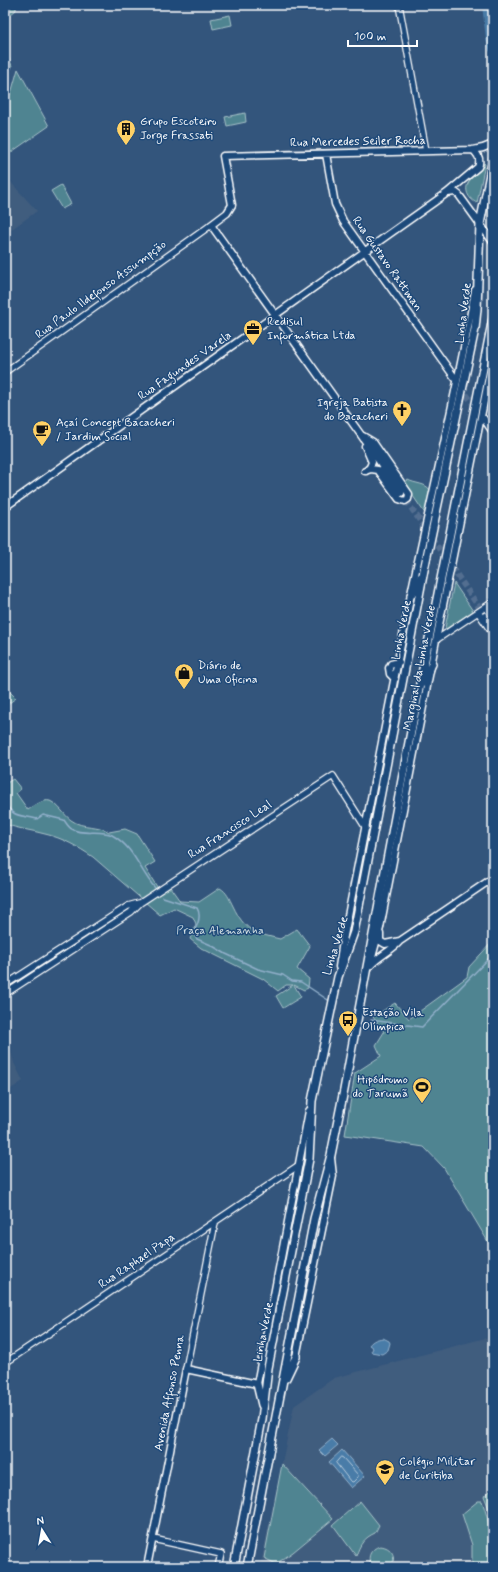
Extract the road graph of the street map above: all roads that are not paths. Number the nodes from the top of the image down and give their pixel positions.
1 (399, 5) edge
2 (493, 144) edge
3 (473, 150) junction
4 (426, 151) junction
5 (326, 154) junction
6 (493, 160) edge
7 (447, 193) junction
8 (480, 224) junction
9 (211, 225) junction
10 (493, 242) edge
11 (365, 252) junction
12 (479, 267) junction
13 (275, 315) junction
14 (493, 318) edge
15 (493, 357) edge
16 (5, 372) edge
17 (455, 378) dead end
18 (484, 419) dead end
19 (493, 432) edge
20 (361, 435) junction
21 (401, 493) tunnel mouth
22 (5, 507) edge
23 (424, 570) junction
24 (411, 595) junction
25 (493, 602) edge
26 (486, 607) junction
27 (478, 612) junction
28 (485, 616) tunnel mouth
29 (493, 617) edge
30 (493, 627) edge
31 (493, 634) edge
32 (436, 640) junction
33 (432, 664) junction
34 (418, 694) junction
35 (356, 810) junction
36 (368, 813) junction
37 (366, 828) junction
38 (493, 878) edge
39 (140, 903) junction
40 (380, 928) junction
41 (400, 941) junction
42 (369, 966) junction
43 (338, 977) junction
44 (364, 982) junction
45 (5, 985) edge
46 (5, 994) edge
47 (312, 1102) junction
48 (331, 1155) junction
49 (299, 1165) junction
50 (282, 1178) junction
51 (295, 1184) junction
52 (215, 1223) junction
53 (296, 1357) joint
54 (5, 1363) edge
55 (186, 1369) junction
56 (256, 1384) junction
57 (282, 1387) junction
58 (263, 1408) junction
59 (153, 1539) junction
60 (147, 1567) edge
61 (218, 1567) edge
62 (234, 1567) edge
63 (247, 1567) edge

1 - 4 street
2 - 3 main road, Rua Mercedes Seiler Rocha
3 - 4 main road, Rua Mercedes Seiler Rocha
3 - 7 main road, Rua Fagundes Varela
4 - 5 main road, Rua Mercedes Seiler Rocha
5 - 9 main road, Rua Mercedes Seiler Rocha
5 - 11 main road, Rua Gustavo Rattman
6 - 8 highway, Linha Verde
7 - 8 main road
7 - 11 main road, Rua Fagundes Varela
8 - 10 main road
8 - 12 highway, Linha Verde
9 - 13 main road
9 - 16 street, Rua Paulo Ildefonso Assumpção
11 - 13 main road, Rua Fagundes Varela
11 - 17 main road, Rua Gustavo Rattman
12 - 23 highway, Linha Verde
12 - 24 main road, Marginal da Linha Verde
13 - 20 main road
13 - 22 main road, Rua Fagundes Varela
14 - 34 highway
15 - 32 main road, Marginal da Linha Verde
18 - 19 main road
20 - 20 main road
20 - 21 main road
23 - 24 highway
23 - 43 highway, Linha Verde
24 - 36 main road, Marginal da Linha Verde
25 - 26 street
26 - 27 street
26 - 29 street
27 - 31 street
27 - 32 street
28 - 30 main road
32 - 33 main road, Marginal da Linha Verde
33 - 34 highway
33 - 40 main road, Marginal da Linha Verde
34 - 44 highway
35 - 36 street
35 - 37 street
35 - 39 street, Rua Francisco Leal
36 - 37 main road, Marginal da Linha Verde
37 - 43 main road, Marginal da Linha Verde
38 - 41 main road
39 - 45 street
39 - 46 street
40 - 41 main road
40 - 42 main road, Marginal da Linha Verde
41 - 42 main road
42 - 44 main road, Marginal da Linha Verde
43 - 47 highway, Linha Verde
44 - 48 highway
47 - 49 main road, Linha Verde
47 - 58 highway, Linha Verde
48 - 53 main road
48 - 57 highway
49 - 50 street, Rua Raphael Papa
49 - 51 main road, Linha Verde
50 - 51 street
50 - 52 street, Rua Raphael Papa
51 - 56 main road, Linha Verde
52 - 54 street, Rua Raphael Papa
52 - 55 street, Avenida Affonso Penna
53 - 57 highway
55 - 56 main road
55 - 59 main road, Avenida Affonso Penna
56 - 58 highway
57 - 63 highway
58 - 62 highway, Linha Verde
59 - 60 main road, Avenida Affonso Penna
59 - 61 street

